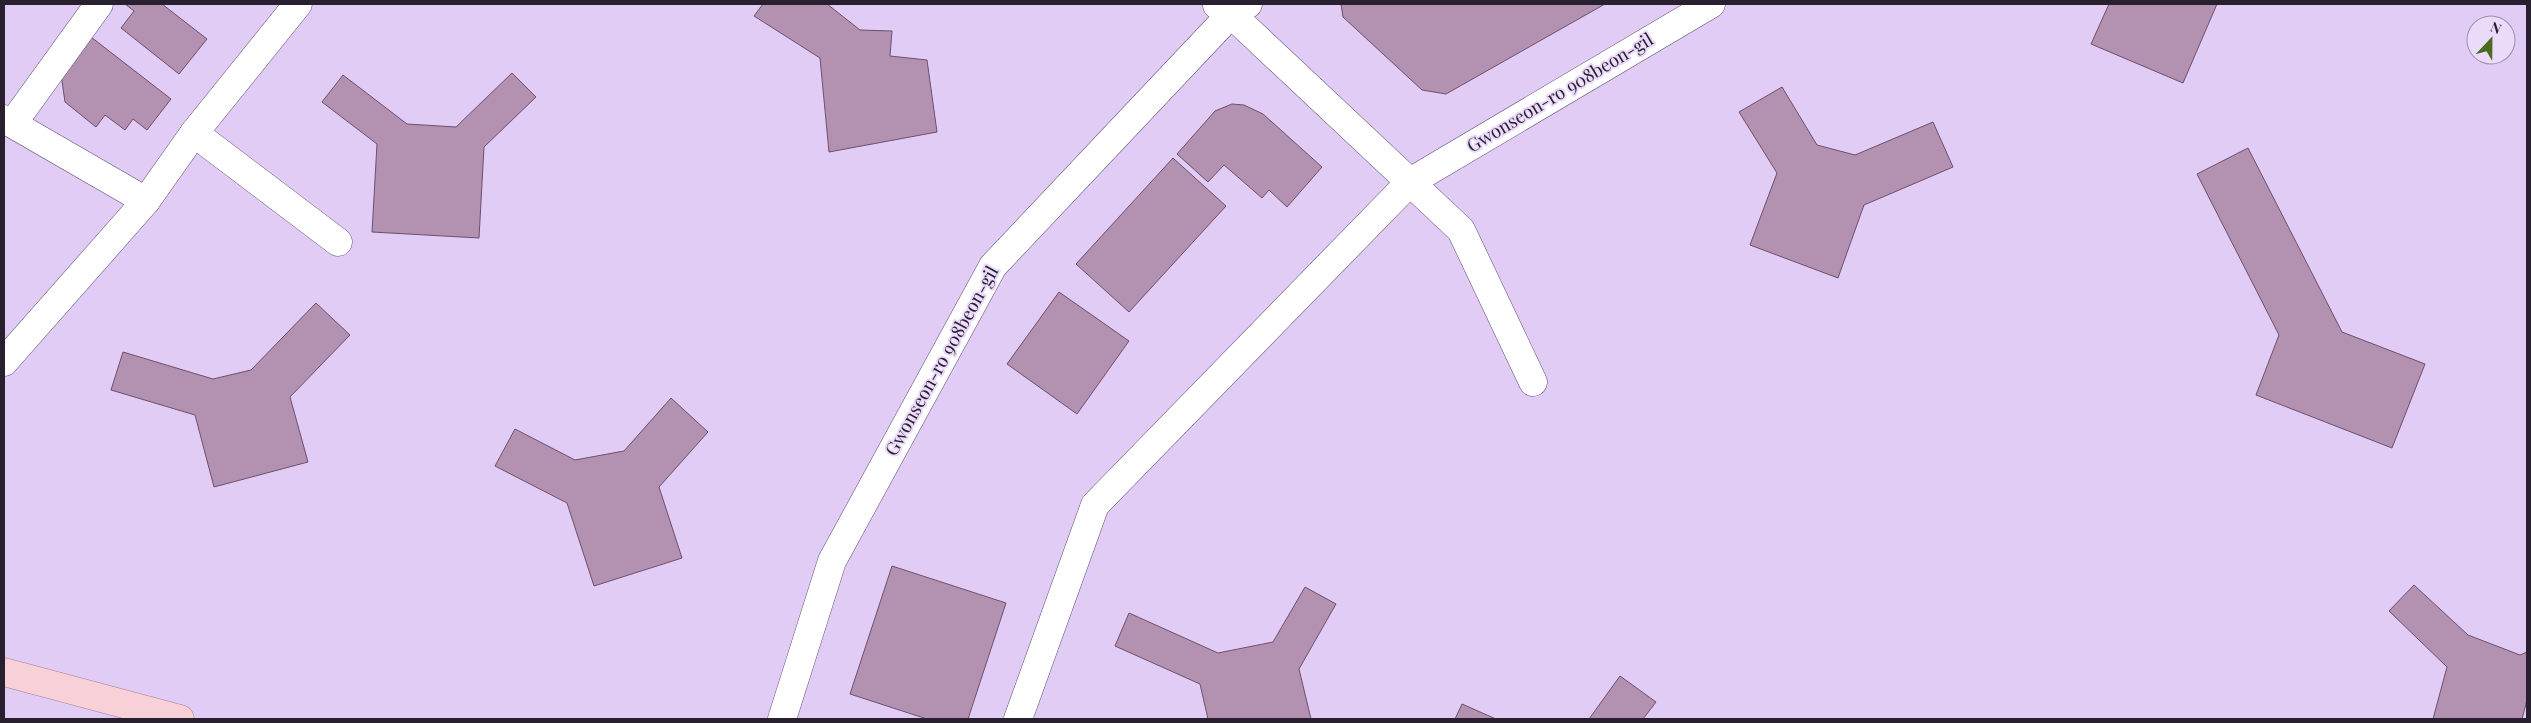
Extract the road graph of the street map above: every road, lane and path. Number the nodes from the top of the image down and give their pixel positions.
1 (99, 4) edge
2 (298, 4) edge
3 (1711, 4) edge
4 (1231, 7) edge
5 (9, 121) edge
6 (194, 133) junction
7 (1410, 182) junction
8 (146, 201) junction
9 (338, 242) dead end
10 (4, 362) edge
11 (1533, 382) dead end
12 (4, 672) edge
13 (180, 719) edge
14 (782, 719) edge
15 (1018, 719) edge

1 - 5 street
2 - 6 street
3 - 7 street, Gwonseon-ro 908beon-gil
4 - 7 street, Gwonseon-ro 908beon-gil
4 - 14 street, Gwonseon-ro 908beon-gil
5 - 8 street
6 - 8 street
6 - 9 street
7 - 11 street, Gwonseon-ro 908beon-gil
7 - 15 street, Gwonseon-ro 908beon-gil
8 - 10 street
12 - 13 main road

